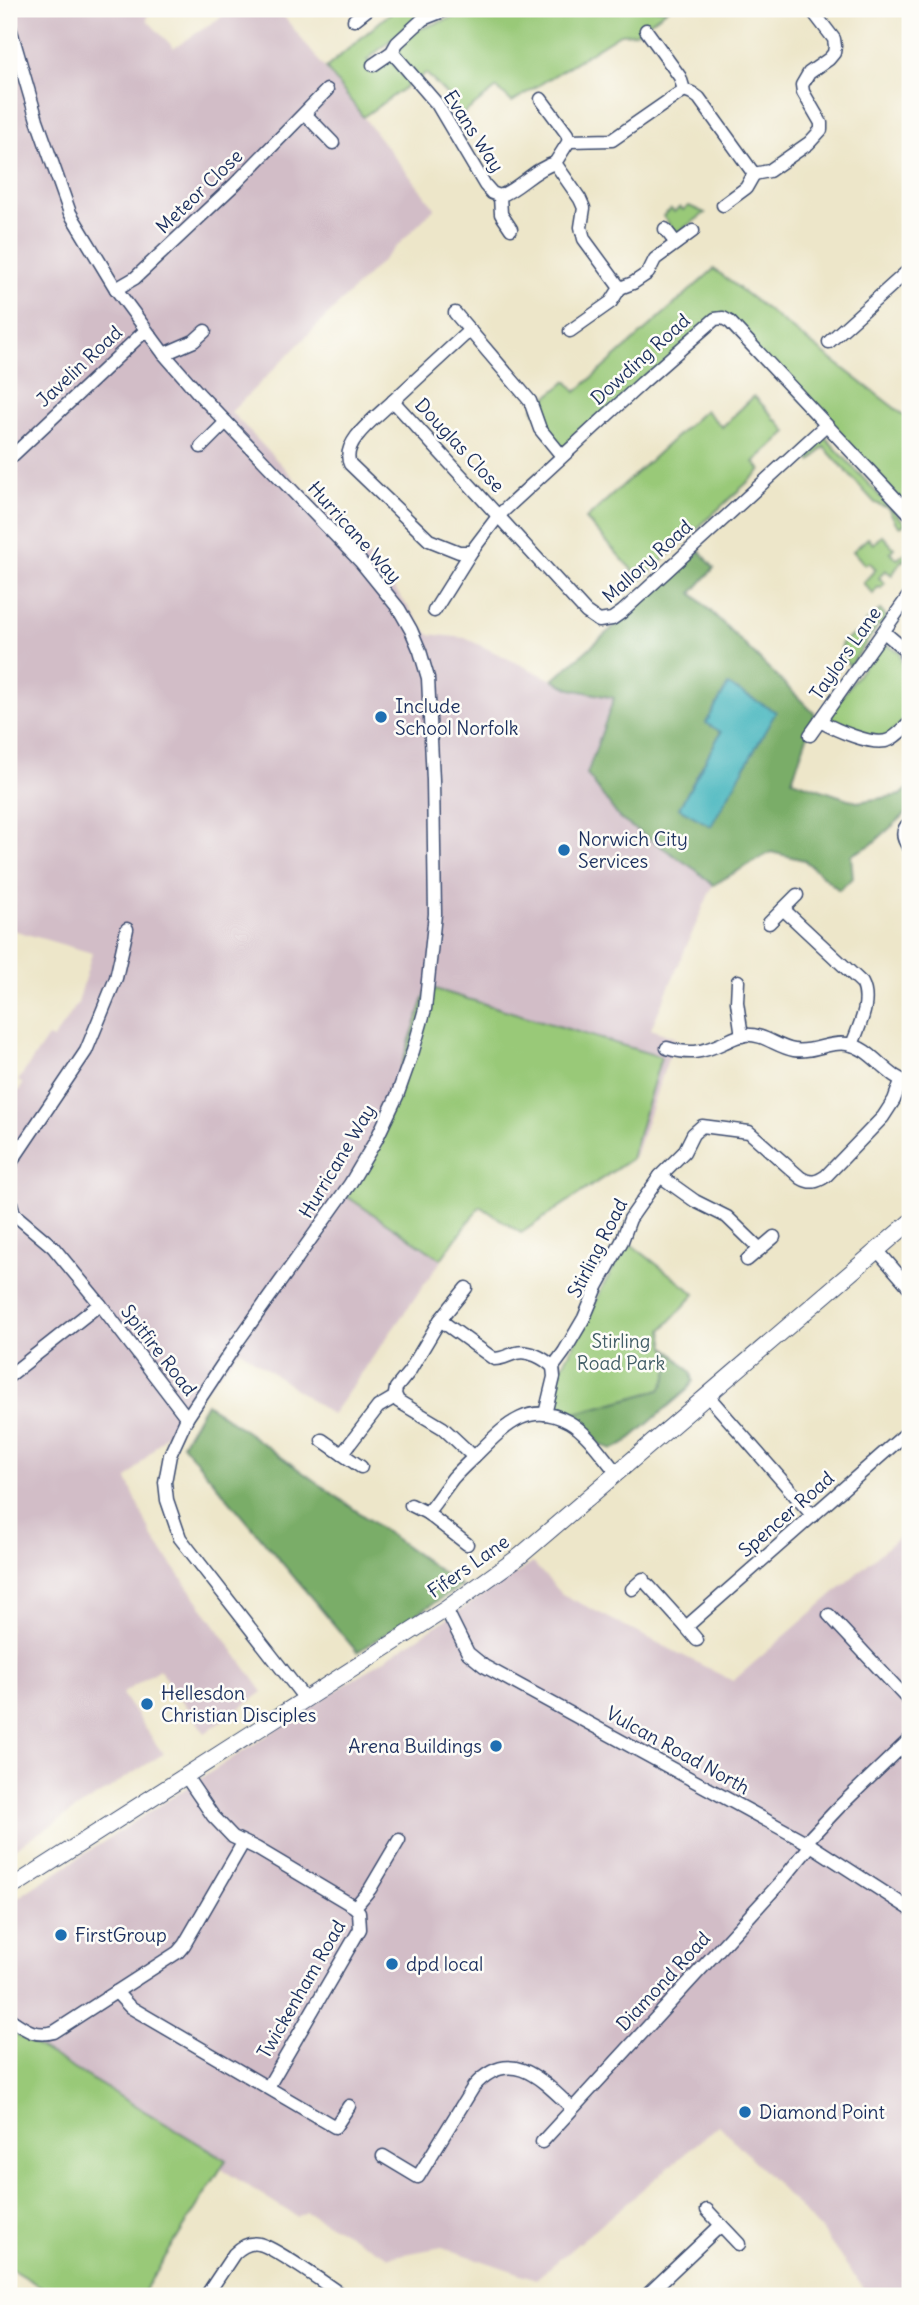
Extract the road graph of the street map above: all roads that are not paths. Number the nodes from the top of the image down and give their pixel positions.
1 (368, 9) edge
2 (448, 9) edge
3 (811, 9) edge
4 (354, 20) dead end
5 (9, 24) edge
6 (646, 30) dead end
7 (391, 51) junction
8 (373, 65) dead end
9 (327, 90) dead end
10 (684, 90) junction
11 (541, 99) dead end
12 (305, 114) junction
13 (569, 141) junction
14 (333, 143) dead end
15 (555, 163) junction
16 (754, 174) junction
17 (499, 195) junction
18 (723, 205) dead end
19 (511, 229) dead end
20 (665, 229) dead end
21 (693, 231) dead end
22 (676, 243) junction
23 (910, 269) edge
24 (620, 288) junction
25 (116, 289) junction
26 (455, 313) dead end
27 (579, 329) dead end
28 (470, 330) junction
29 (145, 331) junction
30 (205, 331) dead end
31 (829, 342) dead end
32 (164, 354) junction
33 (393, 401) junction
34 (226, 422) junction
35 (826, 425) junction
36 (201, 447) dead end
37 (562, 456) junction
38 (9, 459) edge
39 (910, 514) edge
40 (499, 515) junction
41 (471, 552) junction
42 (910, 594) edge
43 (434, 611) dead end
44 (884, 632) junction
45 (910, 671) edge
46 (820, 721) junction
47 (910, 723) edge
48 (810, 735) dead end
49 (910, 822) edge
50 (910, 849) edge
51 (797, 895) dead end
52 (783, 909) junction
53 (769, 923) dead end
54 (127, 929) dead end
55 (738, 981) dead end
56 (742, 1036) junction
57 (852, 1045) junction
58 (667, 1048) dead end
59 (906, 1082) edge
60 (9, 1175) edge
61 (660, 1176) junction
62 (9, 1196) edge
63 (910, 1222) edge
64 (774, 1237) dead end
65 (760, 1250) junction
66 (877, 1250) junction
67 (747, 1260) dead end
68 (466, 1287) dead end
69 (910, 1288) edge
70 (100, 1304) junction
71 (440, 1320) junction
72 (553, 1367) junction
73 (9, 1376) edge
74 (708, 1396) junction
75 (396, 1397) junction
76 (545, 1414) junction
77 (187, 1418) junction
78 (910, 1430) edge
79 (322, 1440) dead end
80 (342, 1454) junction
81 (474, 1457) junction
82 (361, 1467) dead end
83 (617, 1473) junction
84 (411, 1505) dead end
85 (427, 1513) junction
86 (813, 1516) junction
87 (467, 1544) dead end
88 (632, 1589) dead end
89 (446, 1609) junction
90 (829, 1615) dead end
91 (686, 1627) junction
92 (697, 1640) dead end
93 (306, 1700) junction
94 (910, 1702) edge
95 (910, 1740) edge
96 (185, 1775) junction
97 (399, 1840) dead end
98 (243, 1843) junction
99 (809, 1843) junction
100 (9, 1889) edge
101 (355, 1907) junction
102 (910, 1909) edge
103 (116, 1992) junction
104 (10, 2019) edge
105 (268, 2087) junction
106 (349, 2106) dead end
107 (572, 2108) junction
108 (542, 2142) dead end
109 (383, 2156) dead end
110 (418, 2177) junction
111 (430, 2184) dead end
112 (707, 2210) dead end
113 (721, 2225) junction
114 (739, 2244) dead end
115 (206, 2296) edge
116 (343, 2296) edge
117 (646, 2296) edge

1 - 4 street
2 - 7 street
3 - 16 street
5 - 25 street, Hurricane Way
6 - 10 street
7 - 8 street
7 - 17 street, Evans Way
9 - 12 street, Meteor Close
10 - 13 street
10 - 16 street
11 - 13 street
12 - 14 street
12 - 25 street, Meteor Close
13 - 15 street, Evans Way
15 - 17 street, Evans Way
15 - 24 street
16 - 18 street
17 - 19 street, Evans Way
20 - 22 street
21 - 22 street
22 - 24 street
23 - 31 street
24 - 27 street
25 - 29 street, Hurricane Way
26 - 28 street
28 - 33 street, Douglas Close
28 - 37 street
29 - 32 street, Hurricane Way
29 - 38 street, Javelin Road
30 - 32 street
32 - 34 street, Hurricane Way
33 - 40 street, Douglas Close
33 - 41 street, Douglas Close
34 - 36 street
34 - 77 street, Hurricane Way
35 - 37 street, Dowding Road
35 - 39 street, Dowding Road
35 - 40 street, Mallory Road
37 - 40 street, Dowding Road
40 - 41 street, Dowding Road
41 - 43 street, Dowding Road
42 - 44 street, Taylors Lane
44 - 45 street
44 - 46 street, Taylors Lane
46 - 47 street
46 - 48 street, Taylors Lane
49 - 50 street
51 - 52 street
52 - 53 street
52 - 57 street
54 - 60 street
55 - 56 street
56 - 57 street
56 - 58 street
57 - 59 street
59 - 61 street, Stirling Road
61 - 65 street
61 - 72 street, Stirling Road
62 - 70 street, Spitfire Road
63 - 66 street, Fifers Lane
64 - 65 street
65 - 67 street
66 - 69 street
66 - 74 street, Fifers Lane
68 - 71 street
70 - 73 street
70 - 77 street, Spitfire Road
71 - 72 street
71 - 75 street
72 - 76 street, Stirling Road
74 - 83 street, Fifers Lane
74 - 86 street
75 - 80 street
75 - 81 street
76 - 81 street
76 - 83 street
77 - 93 street, Hurricane Way
78 - 86 street, Spencer Road
79 - 80 street
80 - 82 street
81 - 85 street
83 - 89 street, Fifers Lane
84 - 85 street
85 - 87 street
86 - 91 street, Spencer Road
88 - 91 street
89 - 93 street, Fifers Lane
89 - 99 street, Vulcan Road North
90 - 94 street
91 - 92 street
93 - 96 street, Fifers Lane
95 - 99 street, Diamond Road
96 - 98 street
96 - 100 street, Fifers Lane
97 - 101 street, Twickenham Road
98 - 101 street
98 - 103 street
99 - 102 street, Vulcan Road North
99 - 107 street, Diamond Road
101 - 105 street, Twickenham Road
103 - 104 street
103 - 105 street
105 - 106 street
107 - 108 street, Diamond Road
107 - 110 street
109 - 110 street
110 - 111 street
112 - 113 street
113 - 114 street
113 - 117 street
115 - 116 street

